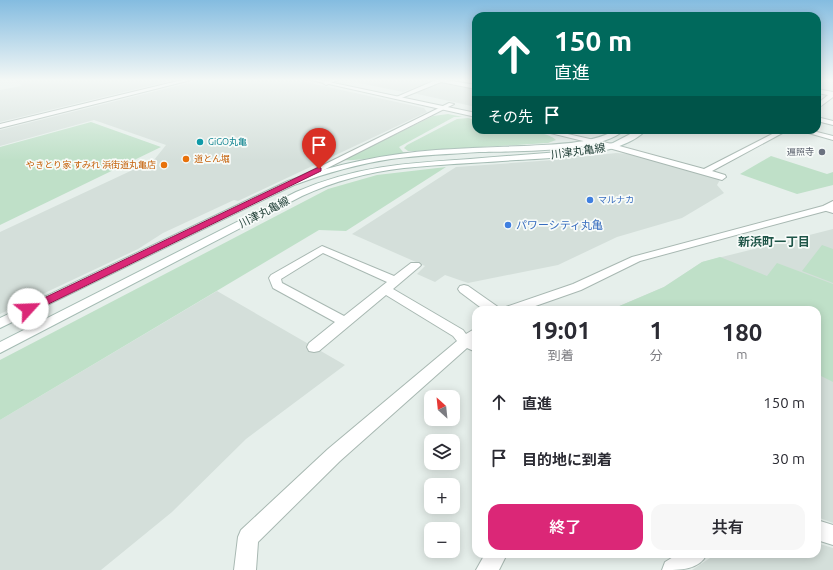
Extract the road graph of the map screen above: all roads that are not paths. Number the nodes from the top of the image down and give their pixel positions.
1 (79, 107) edge
2 (437, 107) edge
3 (446, 107) edge
4 (462, 107) edge
5 (443, 108) junction
6 (472, 109) edge
7 (472, 112) edge
8 (468, 113) junction
9 (472, 114) edge
10 (821, 120) edge
11 (833, 123) edge
12 (0, 126) edge
13 (559, 134) edge
14 (586, 134) edge
15 (617, 134) edge
16 (637, 134) edge
17 (777, 134) edge
18 (817, 134) edge
19 (833, 138) edge
20 (591, 141) junction
21 (610, 141) junction
22 (705, 172) junction
23 (722, 177) dead end
24 (290, 183) junction
25 (831, 207) edge
26 (415, 265) dead end
27 (390, 285) junction
28 (464, 290) dead end
29 (487, 306) edge
30 (522, 306) edge
31 (345, 322) junction
32 (0, 323) edge
33 (472, 340) edge
34 (314, 347) dead end
35 (0, 348) edge
36 (821, 531) edge
37 (833, 535) edge
38 (495, 558) edge
39 (691, 558) edge
40 (245, 570) edge
41 (487, 570) edge
42 (673, 570) edge

1 - 12 street
2 - 5 street
3 - 5 street
4 - 6 street
5 - 8 street
5 - 24 street
7 - 8 street
8 - 9 street
10 - 11 street
13 - 20 street
14 - 21 street
15 - 21 street, 川津丸亀線
16 - 21 street, 川津丸亀線
17 - 22 street
18 - 19 street
20 - 21 street, 川津丸亀線
20 - 24 street, 川津丸亀線
21 - 22 street
21 - 35 street, 川津丸亀線
22 - 23 street
24 - 32 street, 川津丸亀線
25 - 30 street
26 - 27 street
27 - 31 street
27 - 31 street
27 - 33 street
28 - 29 street
31 - 34 street
33 - 40 street
36 - 37 street
38 - 41 street
39 - 42 street

